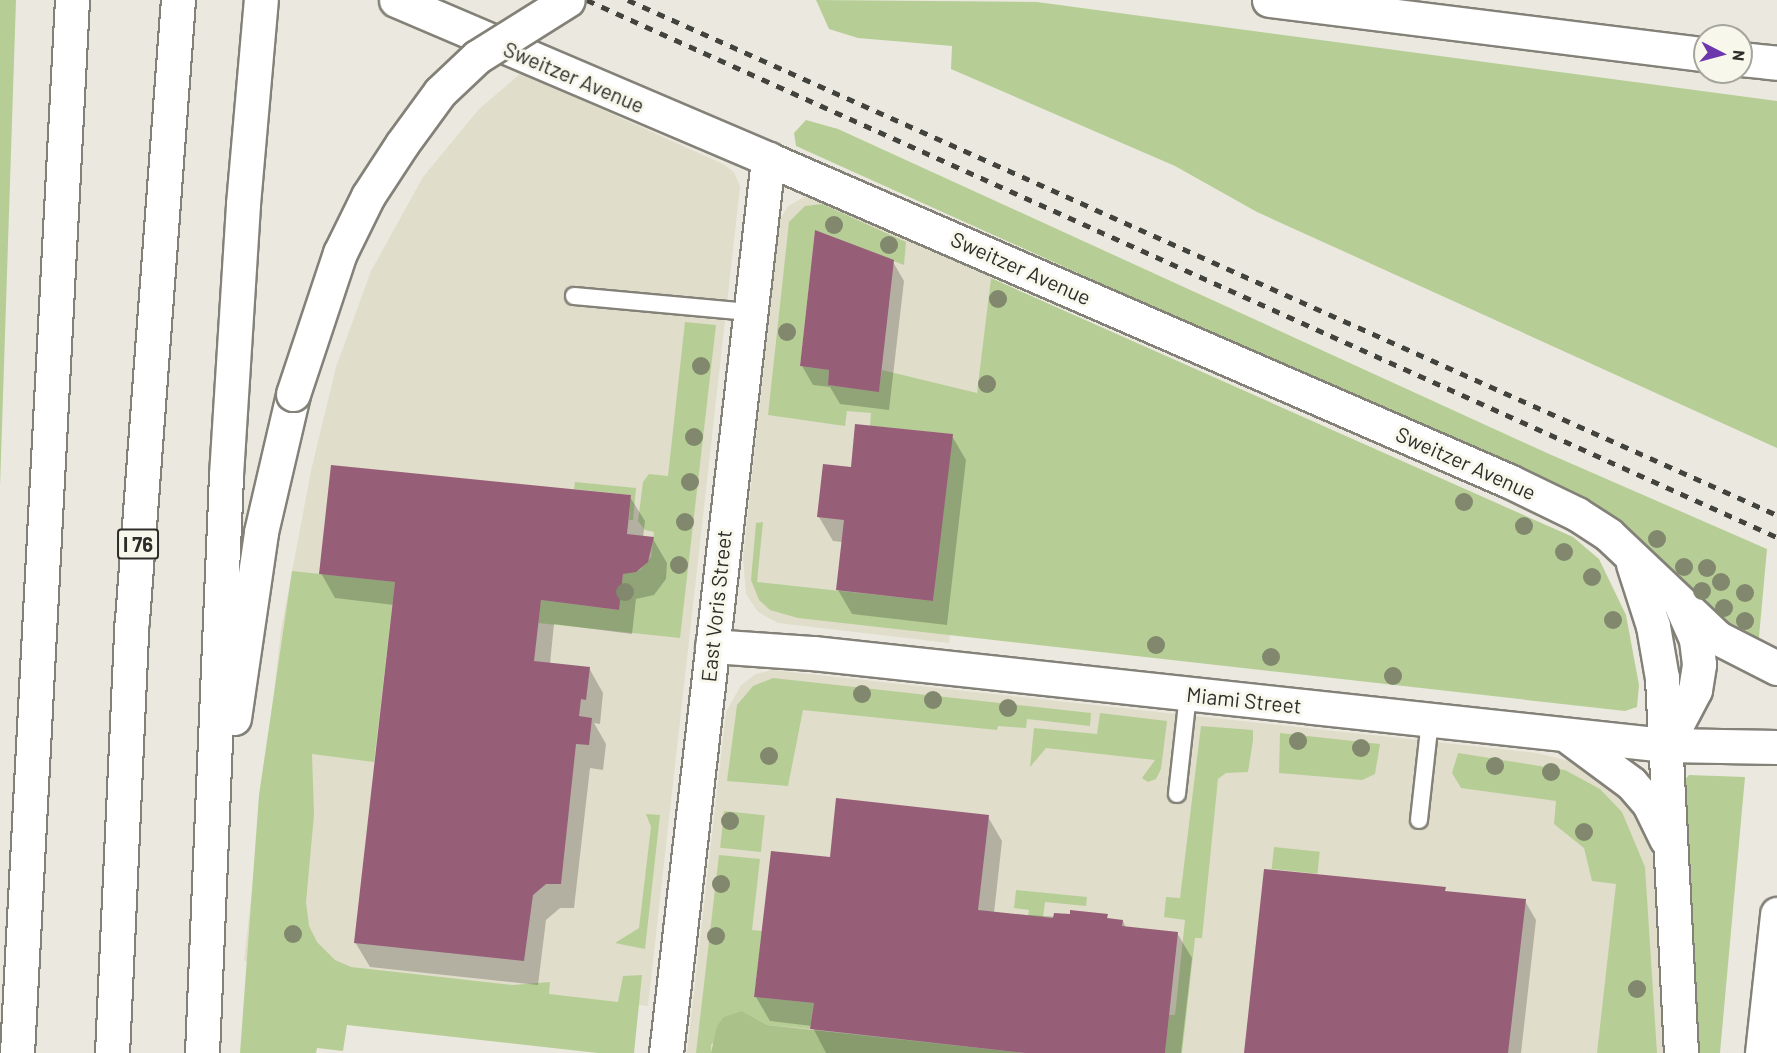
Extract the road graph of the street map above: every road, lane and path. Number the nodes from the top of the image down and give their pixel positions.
1 (178, 0) edge
2 (261, 0) edge
3 (396, 0) edge
4 (568, 0) edge
5 (1269, 0) edge
6 (68, 2) edge
7 (1693, 53) edge
8 (1753, 60) edge
9 (1777, 63) edge
10 (768, 159) junction
11 (574, 296) dead end
12 (749, 312) junction
13 (1632, 560) junction
14 (1682, 608) junction
15 (711, 646) junction
16 (1777, 668) edge
17 (1188, 694) junction
18 (1430, 720) junction
19 (1566, 735) junction
20 (1666, 745) junction
21 (1777, 747) edge
22 (1177, 794) dead end
23 (1419, 820) dead end
24 (1671, 855) junction
25 (1777, 914) edge
26 (205, 994) junction
27 (1763, 1046) edge
28 (17, 1053) edge
29 (112, 1053) edge
30 (202, 1053) edge
31 (666, 1053) edge
32 (1681, 1053) edge

1 - 29 main road, I 76
2 - 26 main road
3 - 10 main road, Sweitzer Avenue
4 - 26 main road, bridge
5 - 7 main road
6 - 28 main road
8 - 9 main road
10 - 12 main road, East Voris Street
10 - 13 main road, Sweitzer Avenue
11 - 12 lane
12 - 15 main road, East Voris Street
13 - 14 main road, Sweitzer Avenue
13 - 20 main road, Sweitzer Avenue
14 - 16 main road, Sweitzer Avenue
14 - 20 main road
15 - 17 main road, Miami Street
15 - 31 main road, East Voris Street
17 - 18 main road, Miami Street
17 - 22 lane
18 - 19 main road, Miami Street
18 - 23 lane
19 - 20 main road, Miami Street
19 - 24 main road
20 - 21 main road, Miami Street
20 - 24 main road, Sweitzer Avenue
24 - 32 main road
25 - 27 main road
26 - 30 main road

